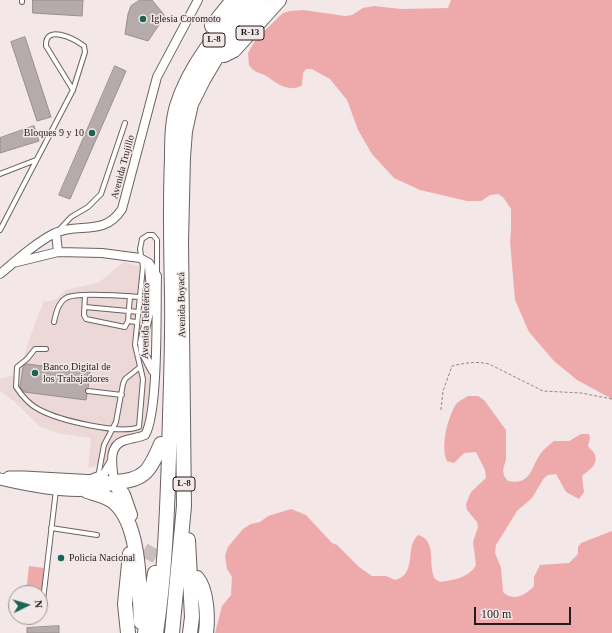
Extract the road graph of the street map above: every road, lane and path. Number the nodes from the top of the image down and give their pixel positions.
1 (198, 0) edge
2 (233, 0) edge
3 (278, 0) edge
4 (255, 2) edge
5 (216, 58) junction
6 (185, 84) junction
7 (73, 90) junction
8 (125, 123) dead end
9 (36, 160) junction
10 (0, 174) edge
11 (0, 230) edge
12 (56, 233) junction
13 (58, 252) junction
14 (140, 258) junction
15 (13, 263) junction
16 (149, 264) junction
17 (0, 274) edge
18 (157, 276) junction
19 (85, 295) junction
20 (130, 296) junction
21 (140, 297) junction
22 (85, 307) junction
23 (128, 311) junction
24 (139, 312) junction
25 (172, 312) junction
26 (128, 321) junction
27 (54, 322) dead end
28 (136, 322) junction
29 (46, 349) dead end
30 (140, 367) junction
31 (154, 382) junction
32 (88, 391) dead end
33 (122, 395) junction
34 (612, 398) edge
35 (441, 410) dead end
36 (112, 429) junction
37 (161, 444) junction
38 (112, 461) junction
39 (98, 477) junction
40 (1, 479) edge
41 (36, 482) junction
42 (114, 482) junction
43 (87, 486) junction
44 (56, 488) junction
45 (184, 506) junction
46 (129, 527) junction
47 (51, 528) junction
48 (98, 535) dead end
49 (144, 550) tunnel mouth
50 (198, 578) tunnel mouth
51 (45, 585) edge
52 (128, 633) edge
53 (142, 633) edge
54 (145, 633) edge
55 (156, 633) edge
56 (172, 633) edge
57 (190, 633) edge
58 (206, 633) edge

1 - 12 street, Avenida Trujillo
2 - 6 highway
3 - 5 highway, R-13
4 - 5 highway, Avenida Boyacá / L-8
4 - 6 highway, Avenida Boyacá / L-8
5 - 45 highway, Avenida Boyacá / L-8
6 - 25 highway, Avenida Boyacá / L-8
7 - 7 lane
7 - 9 lane
8 - 12 lane
9 - 10 lane
9 - 11 lane
12 - 13 street
12 - 15 street, Avenida Trujillo
13 - 14 street, Avenida Teleférico
13 - 15 street, Avenida Teleférico
14 - 16 street, Avenida Teleférico
14 - 18 lane
14 - 21 lane
15 - 17 street, Avenida Trujillo
16 - 18 street, Avenida Teleférico
16 - 31 street, Avenida Teleférico
18 - 31 street, Avenida Teleférico
19 - 20 lane
19 - 22 lane
19 - 27 lane
20 - 21 lane
20 - 23 lane
21 - 24 lane
22 - 23 lane
22 - 26 lane
23 - 24 lane
23 - 26 lane
24 - 28 lane
25 - 37 highway
25 - 55 highway, Avenida Boyacá / L-8
26 - 28 lane
28 - 30 lane
29 - 36 lane
30 - 33 lane
30 - 36 lane
31 - 38 street, Avenida Teleférico
32 - 33 lane
33 - 36 lane
34 - 35 path
36 - 39 lane
37 - 42 highway
37 - 54 highway
38 - 39 street, Avenida Teleférico
38 - 42 street, Avenida Teleférico
39 - 43 street, Avenida Teleférico
40 - 41 street
41 - 43 street
41 - 44 street
42 - 43 street
42 - 49 highway
43 - 44 street
43 - 46 highway
44 - 47 lane
45 - 56 highway, Avenida Boyacá / L-8
45 - 57 highway
46 - 52 highway
46 - 53 highway
47 - 48 lane
47 - 51 lane
50 - 58 highway

